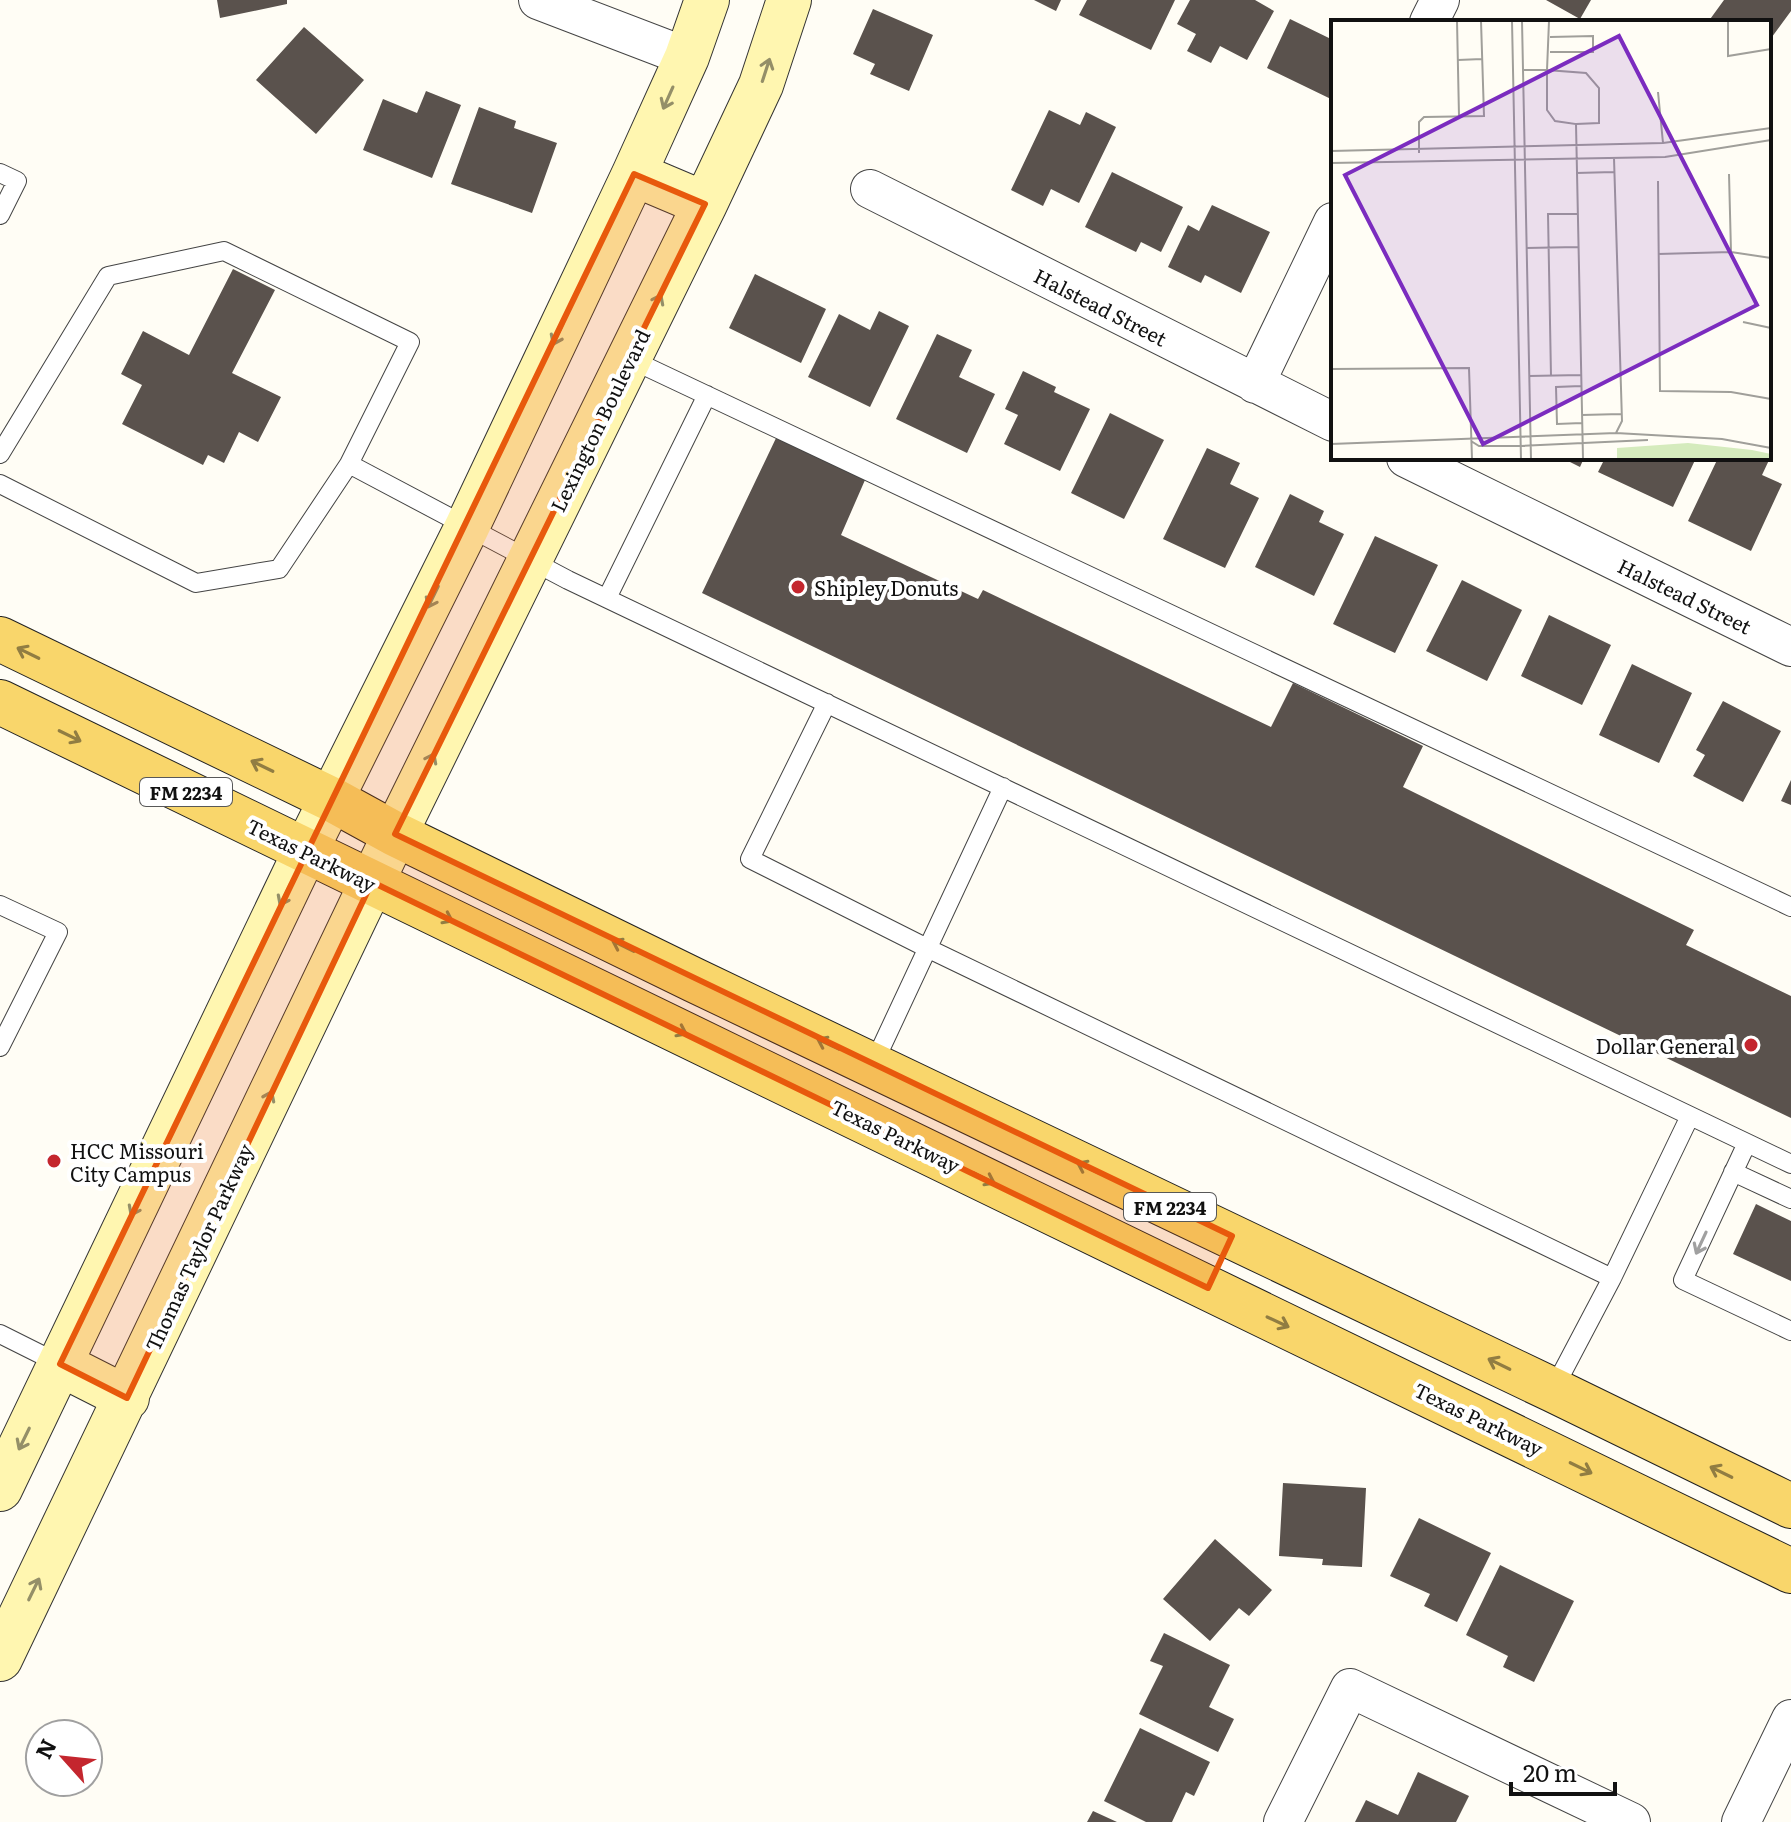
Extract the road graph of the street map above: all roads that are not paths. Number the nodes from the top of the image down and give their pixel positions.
1 (538, 0) edge
2 (707, 0) edge
3 (789, 0) edge
4 (1440, 0) edge
5 (1430, 20) edge
6 (687, 57) junction
7 (0, 173) edge
8 (634, 174) junction
9 (870, 189) dead end
10 (705, 204) junction
11 (0, 215) edge
12 (1331, 226) edge
13 (630, 359) junction
14 (1255, 384) junction
15 (707, 395) junction
16 (1331, 421) edge
17 (0, 454) edge
18 (1410, 460) edge
19 (349, 464) junction
20 (0, 484) edge
21 (467, 527) junction
22 (530, 559) junction
23 (607, 598) junction
24 (0, 639) edge
25 (1791, 647) edge
26 (0, 702) edge
27 (827, 703) junction
28 (1003, 787) junction
29 (333, 800) junction
30 (395, 834) junction
31 (306, 850) junction
32 (372, 882) junction
33 (0, 905) edge
34 (1791, 907) edge
35 (927, 948) junction
36 (0, 1047) edge
37 (873, 1065) junction
38 (1690, 1116) junction
39 (1747, 1143) junction
40 (1791, 1164) edge
41 (1733, 1172) junction
42 (1791, 1199) edge
43 (1232, 1236) junction
44 (1612, 1278) junction
45 (1208, 1288) junction
46 (1791, 1331) edge
47 (0, 1334) edge
48 (60, 1364) junction
49 (1553, 1390) junction
50 (127, 1398) junction
51 (0, 1489) edge
52 (1791, 1506) edge
53 (1791, 1571) edge
54 (0, 1659) edge
55 (1791, 1719) edge
56 (1283, 1822) edge
57 (1631, 1822) edge
58 (1741, 1822) edge

1 - 6 street
2 - 6 street
10 -> 3 street, Lexington Boulevard
4 - 5 street
6 -> 8 street
7 - 11 lane
8 - 10 street
8 -> 21 street
9 - 14 street, Halstead Street
13 -> 10 street, Lexington Boulevard
12 - 14 street
13 - 15 lane
13 - 22 street, Lexington Boulevard
14 - 16 street, Halstead Street
15 - 23 lane
15 - 34 lane
17 - 19 lane
18 - 25 street, Halstead Street
19 - 20 lane
19 - 21 lane
21 - 22 lane
21 -> 29 street
22 - 23 lane
30 -> 22 street, Lexington Boulevard
23 - 27 lane
29 -> 24 main road, FM 2234
26 -> 31 main road, Texas Parkway / FM 2234
27 - 28 lane
27 - 35 lane
28 - 35 lane
28 - 38 lane
29 - 30 main road, FM 2234
29 - 31 street
30 - 32 street, Thomas Taylor Parkway
37 -> 30 main road, FM 2234
31 - 32 main road, Texas Parkway / FM 2234
31 -> 48 street
32 -> 45 main road, Texas Parkway / FM 2234
50 -> 32 street, Thomas Taylor Parkway
33 - 36 lane
35 - 37 lane
35 - 44 lane
43 -> 37 main road, FM 2234
38 - 39 lane
38 - 44 lane
39 - 40 lane
39 - 41 lane
41 - 42 lane
41 -> 46 lane
43 - 45 main road
49 -> 43 main road, FM 2234
44 - 49 lane
45 -> 53 main road, Texas Parkway / FM 2234
47 - 48 lane
48 - 50 street
48 -> 51 street
52 -> 49 main road, FM 2234
54 -> 50 street, Thomas Taylor Parkway
55 - 58 street
56 - 57 street

